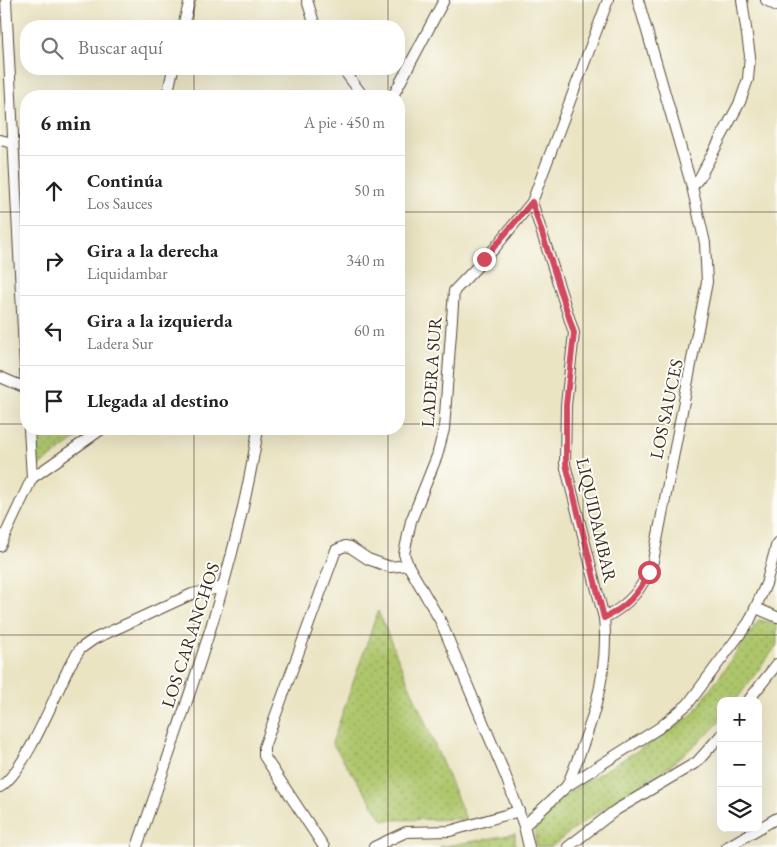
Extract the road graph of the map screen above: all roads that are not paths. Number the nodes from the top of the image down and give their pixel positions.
1 (6, 0) edge
2 (190, 0) edge
3 (308, 0) edge
4 (444, 0) edge
5 (608, 0) edge
6 (638, 0) edge
7 (742, 0) edge
8 (766, 0) edge
9 (777, 6) edge
10 (185, 20) edge
11 (313, 20) edge
12 (405, 73) edge
13 (172, 75) edge
14 (347, 75) edge
15 (404, 75) edge
16 (168, 90) edge
17 (358, 90) edge
18 (396, 90) edge
19 (0, 140) edge
20 (13, 143) junction
21 (692, 187) junction
22 (532, 202) junction
23 (20, 275) edge
24 (0, 377) edge
25 (20, 385) edge
26 (29, 435) edge
27 (93, 435) edge
28 (257, 435) edge
29 (32, 478) junction
30 (777, 543) edge
31 (0, 546) edge
32 (408, 565) junction
33 (223, 587) junction
34 (756, 608) junction
35 (777, 617) edge
36 (604, 618) junction
37 (777, 664) edge
38 (751, 697) edge
39 (717, 740) edge
40 (567, 786) junction
41 (0, 787) edge
42 (518, 811) junction
43 (777, 818) edge
44 (524, 826) junction
45 (137, 847) edge
46 (324, 847) edge
47 (374, 847) edge
48 (529, 847) edge
49 (568, 847) edge
50 (727, 847) edge

1 - 20 street
2 - 10 street
3 - 11 street
4 - 12 street
5 - 22 street, LADERA SUR
6 - 21 street, LOS SAUCES
7 - 21 street
8 - 9 street
13 - 16 street
14 - 17 street
15 - 18 street
19 - 20 street
20 - 23 street
21 - 36 street, LOS SAUCES
22 - 32 street, LADERA SUR
22 - 36 street, LIQUIDAMBAR
24 - 25 street
26 - 29 street
27 - 29 street
28 - 33 street, LOS CARANCHOS
29 - 31 street
30 - 34 street
32 - 42 street, LADERA SUR
32 - 46 street
33 - 41 street
33 - 45 street, LOS CARANCHOS
34 - 35 street
34 - 40 street
36 - 40 street, LIQUIDAMBAR
37 - 38 street
39 - 49 street
40 - 44 street
42 - 44 street, LADERA SUR
42 - 47 street
43 - 50 street
44 - 48 street, LADERA SUR

